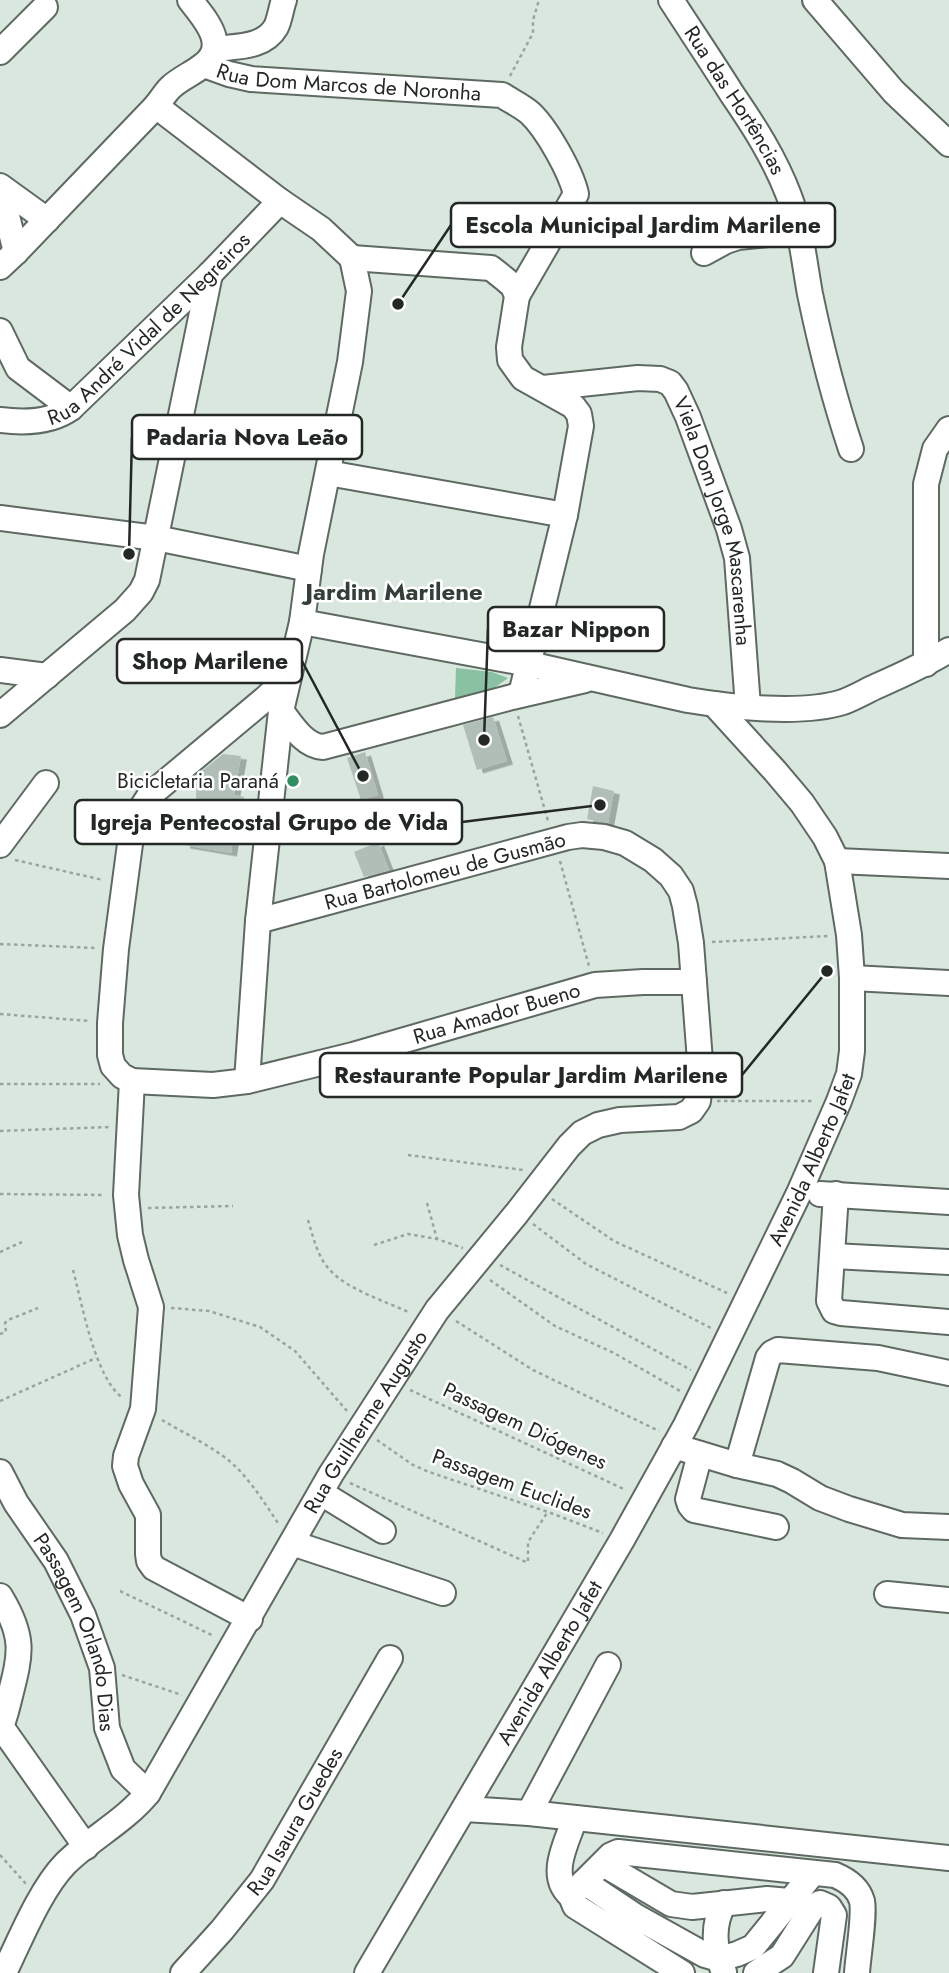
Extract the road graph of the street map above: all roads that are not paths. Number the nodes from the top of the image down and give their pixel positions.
1 (190, 0) edge
2 (284, 0) edge
3 (671, 0) edge
4 (815, 0) edge
5 (45, 7) dead end
6 (0, 52) edge
7 (210, 57) junction
8 (156, 106) junction
9 (949, 144) edge
10 (0, 187) edge
11 (280, 201) junction
12 (47, 220) junction
13 (800, 231) junction
14 (704, 253) dead end
15 (352, 258) junction
16 (8, 260) edge
17 (210, 274) junction
18 (517, 296) junction
19 (0, 331) edge
20 (542, 388) junction
21 (71, 408) junction
22 (0, 420) edge
23 (942, 439) edge
24 (851, 449) dead end
25 (328, 473) junction
26 (565, 515) junction
27 (0, 518) edge
28 (156, 538) junction
29 (309, 569) junction
30 (302, 622) junction
31 (949, 650) edge
32 (529, 664) junction
33 (926, 664) junction
34 (0, 670) edge
35 (47, 676) junction
36 (289, 676) junction
37 (591, 679) junction
38 (521, 694) junction
39 (714, 704) junction
40 (748, 707) junction
41 (281, 711) junction
42 (0, 715) edge
43 (314, 747) junction
44 (46, 783) dead end
45 (273, 784) junction
46 (6, 852) edge
47 (837, 861) junction
48 (949, 866) edge
49 (258, 921) junction
50 (852, 978) junction
51 (694, 982) junction
52 (949, 983) edge
53 (247, 1081) junction
54 (132, 1083) junction
55 (698, 1101) joint
56 (799, 1193) junction
57 (836, 1194) junction
58 (949, 1202) edge
59 (833, 1256) junction
60 (949, 1262) edge
61 (949, 1322) edge
62 (949, 1373) edge
63 (676, 1443) junction
64 (700, 1454) junction
65 (737, 1465) junction
66 (0, 1472) edge
67 (326, 1484) junction
68 (776, 1527) dead end
69 (949, 1527) edge
70 (383, 1531) dead end
71 (292, 1543) junction
72 (443, 1593) dead end
73 (887, 1594) dead end
74 (0, 1596) edge
75 (949, 1600) edge
76 (250, 1619) junction
77 (390, 1658) dead end
78 (608, 1665) dead end
79 (1, 1726) edge
80 (148, 1793) junction
81 (464, 1809) junction
82 (529, 1813) junction
83 (575, 1818) junction
84 (86, 1847) junction
85 (949, 1858) edge
86 (603, 1864) junction
87 (750, 1866) junction
88 (813, 1873) junction
89 (578, 1889) junction
90 (650, 1892) junction
91 (789, 1901) junction
92 (736, 1902) junction
93 (635, 1916) junction
94 (753, 1947) junction
95 (722, 1966) edge
96 (763, 1969) edge
97 (3, 1970) edge
98 (183, 1973) edge
99 (367, 1973) edge
100 (682, 1973) edge
101 (826, 1973) edge
102 (857, 1973) edge

1 - 7 street
2 - 7 street
3 - 13 street, Rua das Hortências
4 - 9 street
5 - 6 street
7 - 8 street, Rua Dom Marcos de Noronha
7 - 18 street, Rua Dom Marcos de Noronha
8 - 11 street
8 - 12 street, Rua Dom Marcos de Noronha
10 - 12 street
10 - 16 street
11 - 15 street
11 - 17 street, Rua André Vidal de Negreiros
12 - 16 street, Rua Dom Marcos de Noronha
13 - 14 street
13 - 24 street, Rua das Hortências
15 - 18 street
15 - 25 street
17 - 21 street, Rua André Vidal de Negreiros
17 - 28 street
18 - 20 street
19 - 21 street
20 - 26 street
20 - 40 street, Viela Dom Jorge Mascarenha
21 - 22 street, Rua André Vidal de Negreiros
23 - 33 street
25 - 26 street
25 - 29 street
26 - 32 street
27 - 28 street
28 - 29 street
28 - 35 street
29 - 30 street
30 - 32 street
30 - 36 street
31 - 33 street
32 - 37 street
32 - 38 street
33 - 40 street
34 - 35 street
35 - 42 street
36 - 41 street
36 - 54 street
37 - 38 street
37 - 39 street
38 - 43 street
39 - 40 street
39 - 47 street, Avenida Alberto Jafet
41 - 43 street
41 - 45 street
43 - 45 street
44 - 46 street
45 - 49 street
47 - 48 street
47 - 50 street, Avenida Alberto Jafet
49 - 51 street, Rua Bartolomeu de Gusmão
49 - 53 street
50 - 52 street
50 - 56 street, Avenida Alberto Jafet
51 - 53 street, Rua Amador Bueno
51 - 55 street, Rua Bartolomeu de Gusmão
53 - 54 street, Rua Amador Bueno
54 - 76 street
55 - 67 street, Rua Guilherme Augusto
56 - 57 street
56 - 63 street, Avenida Alberto Jafet
57 - 58 street
57 - 59 street
59 - 60 street
59 - 61 street
62 - 65 street
63 - 64 street
63 - 81 street, Avenida Alberto Jafet
64 - 65 street
64 - 68 street
65 - 69 street
66 - 80 street, Passagem Orlando Dias
67 - 70 street
67 - 71 street, Rua Guilherme Augusto
71 - 72 street
71 - 76 street, Rua Guilherme Augusto
73 - 75 street
74 - 79 street
76 - 80 street, Rua Guilherme Augusto
77 - 98 street, Rua Isaura Guedes
78 - 82 street
79 - 84 street
80 - 84 street, Rua Guilherme Augusto
81 - 82 street
81 - 99 street, Avenida Alberto Jafet
82 - 83 street
83 - 85 street
83 - 89 street
84 - 97 street, Rua Guilherme Augusto
86 - 87 street
86 - 89 street
86 - 90 street
87 - 88 street
87 - 92 street
88 - 91 street
88 - 102 street
89 - 93 street
89 - 100 street
90 - 92 street
90 - 93 street
91 - 92 street
91 - 94 street
92 - 95 street
93 - 95 street
94 - 95 street
94 - 96 street
96 - 101 street

